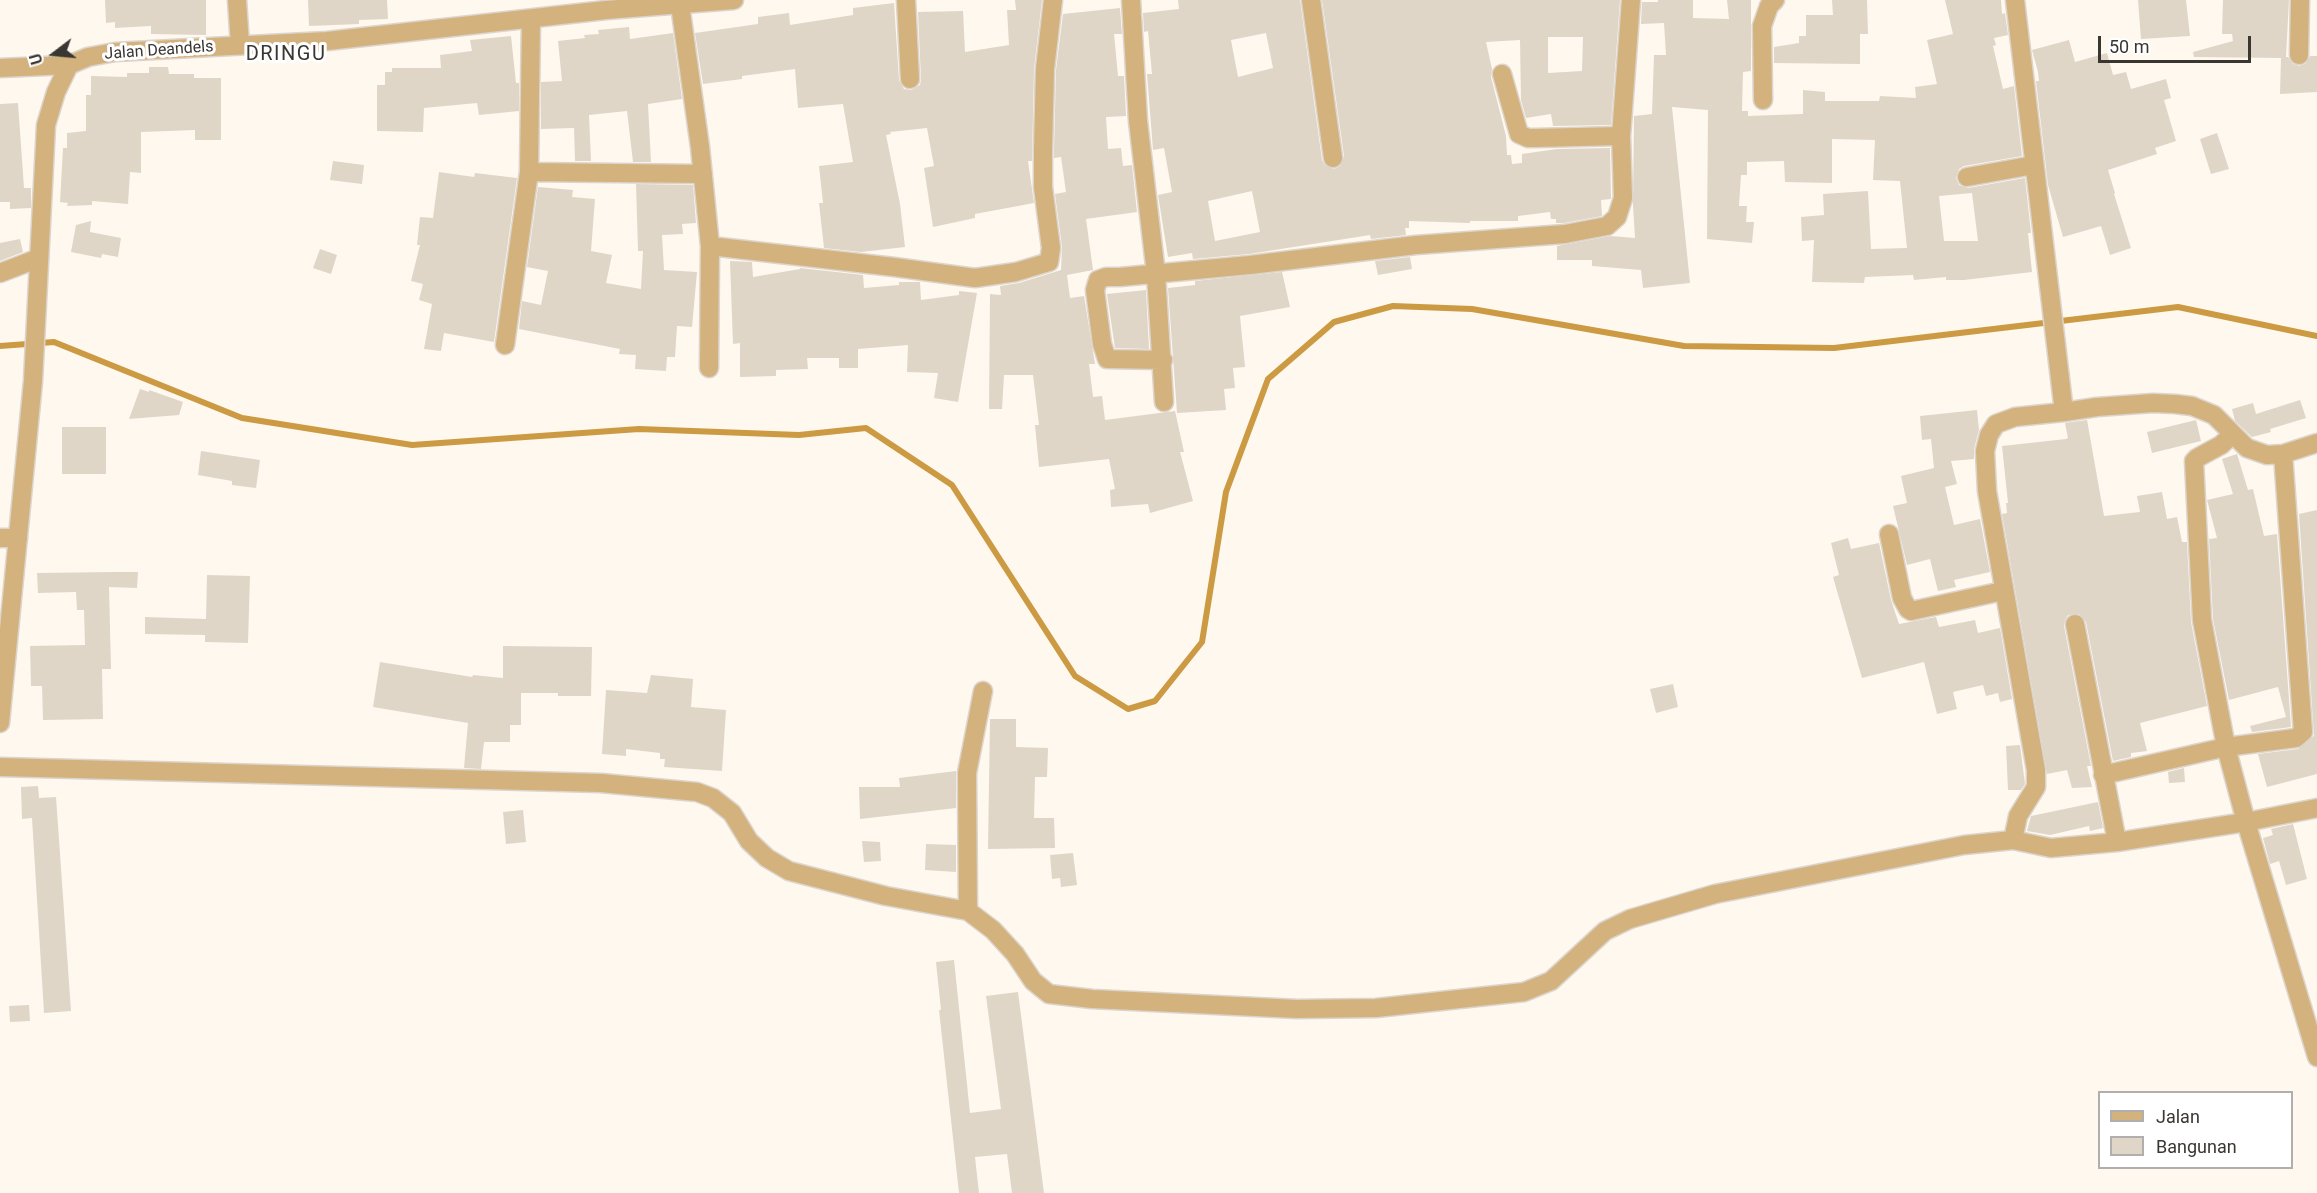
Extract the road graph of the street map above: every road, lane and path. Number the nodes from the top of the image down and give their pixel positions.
1 (237, 0) edge
2 (734, 0) edge
3 (906, 0) edge
4 (1053, 0) edge
5 (1131, 0) edge
6 (1311, 0) edge
7 (1631, 0) edge
8 (1775, 0) edge
9 (2014, 0) edge
10 (2300, 0) edge
11 (680, 5) junction
12 (531, 20) junction
13 (240, 45) junction
14 (2300, 55) dead end
15 (69, 65) junction
16 (0, 68) edge
17 (1502, 74) dead end
18 (910, 80) dead end
19 (1763, 100) dead end
20 (1621, 136) junction
21 (1333, 158) dead end
22 (2034, 165) junction
23 (529, 172) junction
24 (703, 174) junction
25 (1967, 177) dead end
26 (710, 246) junction
27 (39, 258) junction
28 (0, 273) edge
29 (1156, 274) junction
30 (505, 345) dead end
31 (1163, 360) junction
32 (708, 368) dead end
33 (1164, 402) dead end
34 (2064, 412) junction
35 (2234, 434) junction
36 (2317, 443) edge
37 (2283, 454) junction
38 (1889, 534) dead end
39 (9, 538) edge
40 (2003, 591) junction
41 (2075, 624) dead end
42 (982, 691) dead end
43 (0, 723) edge
44 (2226, 747) junction
45 (0, 767) edge
46 (2103, 775) junction
47 (2317, 808) edge
48 (2246, 822) junction
49 (2013, 840) junction
50 (2117, 842) junction
51 (968, 911) junction
52 (2317, 1057) edge

1 - 13 street
2 - 11 street, Jalan Deandels
3 - 18 street
4 - 26 street
5 - 29 street
6 - 21 street
7 - 20 street
8 - 19 street
9 - 22 street
10 - 14 street
11 - 12 street, Jalan Deandels
11 - 24 street
12 - 13 street, Jalan Deandels
12 - 23 street
13 - 15 street, Jalan Deandels
15 - 16 street, Jalan Deandels
15 - 27 street
17 - 20 street
20 - 29 street
22 - 25 street
22 - 34 street
23 - 24 street
23 - 30 street
24 - 26 street
26 - 32 street
27 - 28 street
27 - 39 street
29 - 31 street
29 - 31 street
31 - 33 street
34 - 35 street
34 - 40 street
35 - 37 street
35 - 44 street
36 - 37 street
37 - 44 street
38 - 40 street
39 - 43 street
40 - 49 street
41 - 46 street
42 - 51 street
44 - 46 street
44 - 48 street
45 - 51 street
46 - 50 street
47 - 48 street
48 - 50 street
48 - 52 street
49 - 50 street
49 - 51 street

